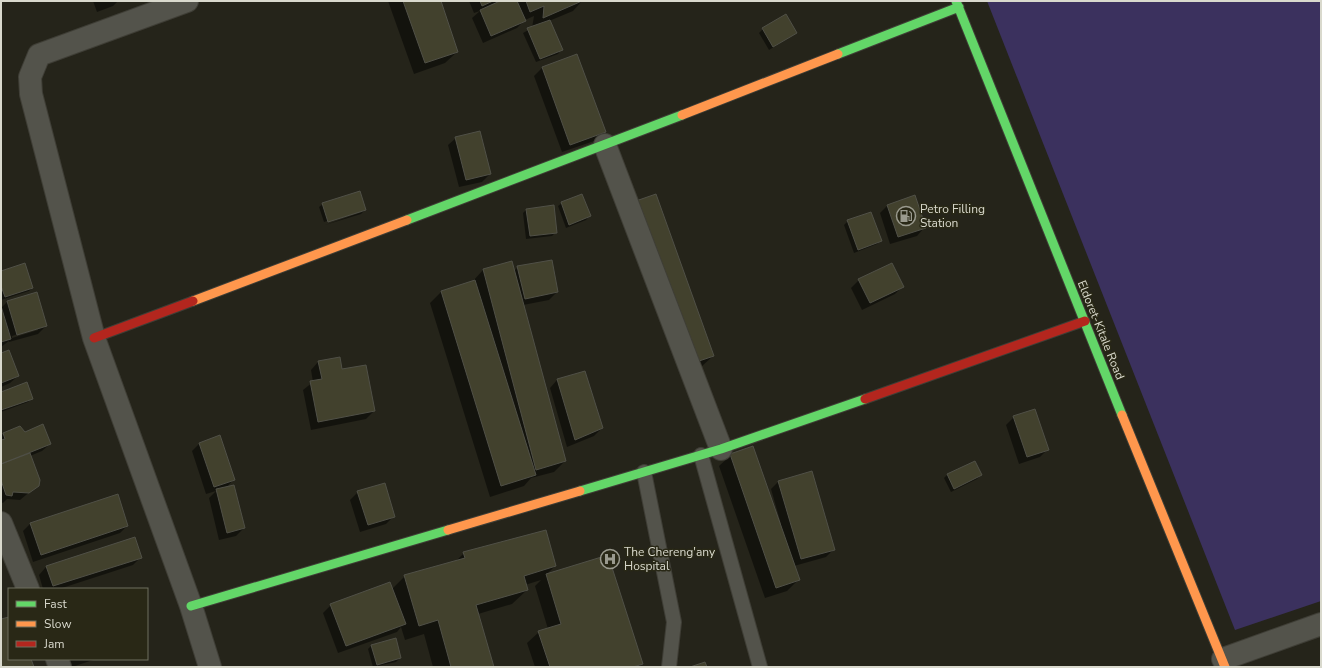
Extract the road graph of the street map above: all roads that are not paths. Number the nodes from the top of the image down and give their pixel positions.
1 (187, 1) edge
2 (958, 4) edge
3 (605, 145) junction
4 (1085, 321) junction
5 (94, 338) junction
6 (711, 452) junction
7 (644, 472) junction
8 (1, 523) edge
9 (28, 588) edge
10 (191, 606) junction
11 (1321, 624) edge
12 (1224, 663) edge
13 (210, 667) edge
14 (669, 667) edge
15 (760, 667) edge

1 - 5 street
2 - 3 main road
2 - 4 main road, Eldoret-Kitale Road
3 - 5 main road
3 - 6 street
4 - 6 main road
4 - 12 main road, Eldoret-Kitale Road
5 - 10 street
6 - 7 main road
6 - 15 lane
7 - 10 main road
7 - 14 lane
8 - 9 street
10 - 13 street
11 - 12 street

